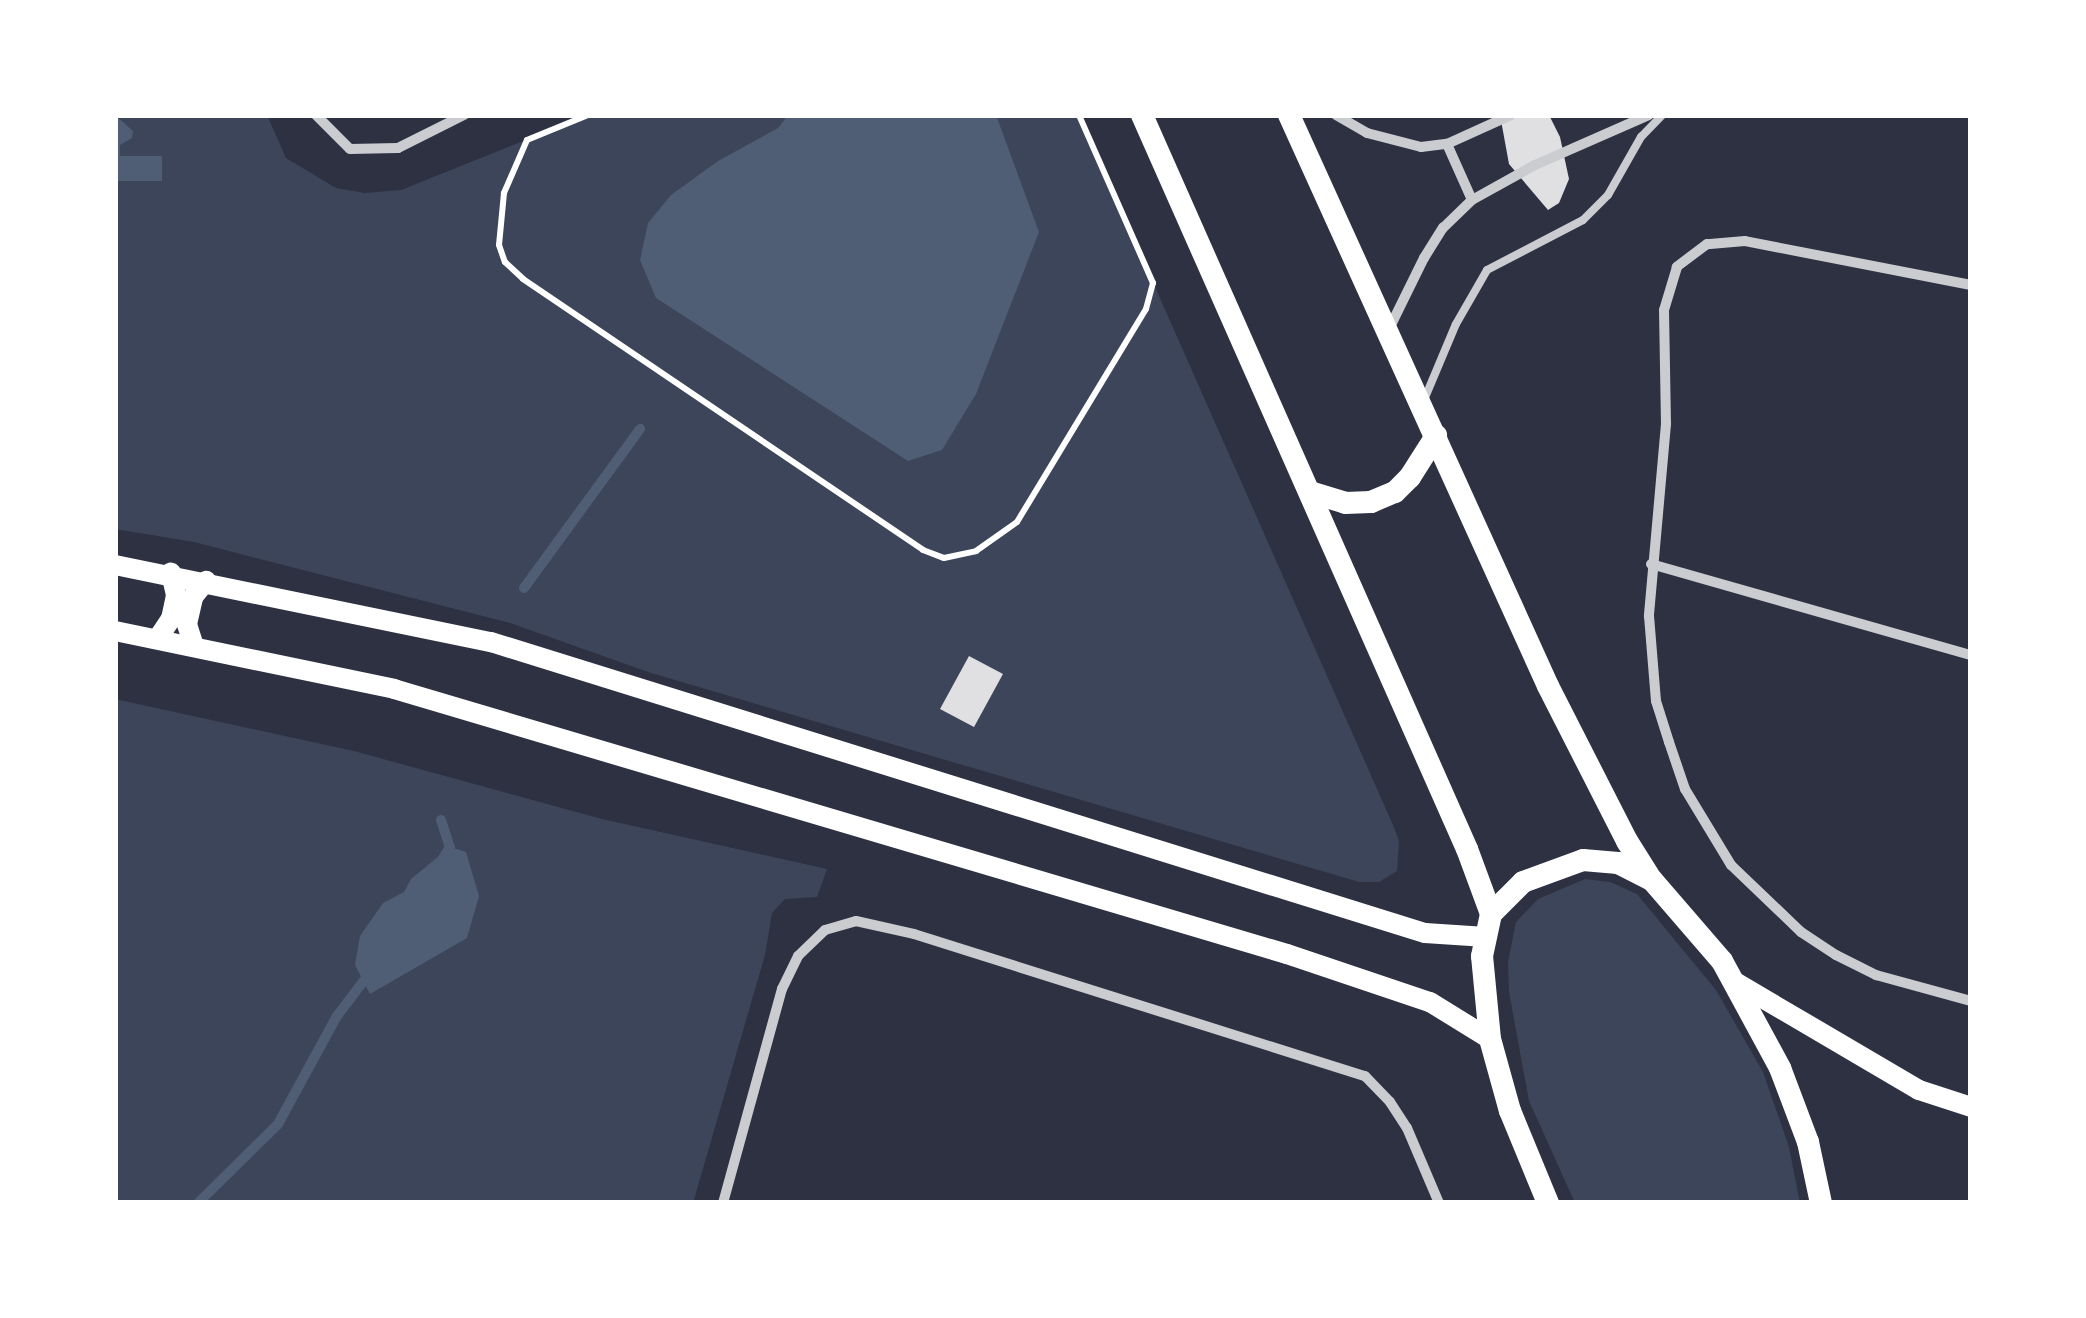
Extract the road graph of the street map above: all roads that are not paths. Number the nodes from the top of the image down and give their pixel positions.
1 (316, 115) edge
2 (464, 115) edge
3 (1142, 115) edge
4 (1289, 115) edge
5 (1336, 115) edge
6 (1511, 115) edge
7 (1649, 115) edge
8 (1662, 115) edge
9 (1447, 144) junction
10 (1472, 200) junction
11 (1971, 285) edge
12 (1389, 330) junction
13 (1423, 404) junction
14 (1436, 436) junction
15 (1310, 492) junction
16 (1651, 564) junction
17 (115, 565) edge
18 (171, 574) junction
19 (206, 581) junction
20 (115, 631) edge
21 (158, 638) junction
22 (194, 646) junction
23 (1971, 655) edge
24 (1652, 880) junction
25 (1489, 926) junction
26 (1735, 982) junction
27 (1971, 1000) edge
28 (1490, 1040) junction
29 (1971, 1107) edge
30 (723, 1203) edge
31 (1439, 1203) edge
32 (1548, 1203) edge
33 (1821, 1203) edge

1 - 2 street
3 - 15 main road
4 - 12 main road
5 - 9 street
6 - 9 street
7 - 10 street
8 - 13 lane
9 - 10 street
10 - 12 street
11 - 16 street
12 - 13 main road
13 - 14 main road
14 - 15 main road
14 - 24 main road
15 - 25 main road
16 - 23 street
16 - 27 street
17 - 18 main road
18 - 19 main road
18 - 21 main road
19 - 22 main road
19 - 25 main road
20 - 21 main road
21 - 22 main road
22 - 28 main road
24 - 25 main road
24 - 26 main road
25 - 28 main road
26 - 29 main road
26 - 33 main road
28 - 32 main road
30 - 31 street

